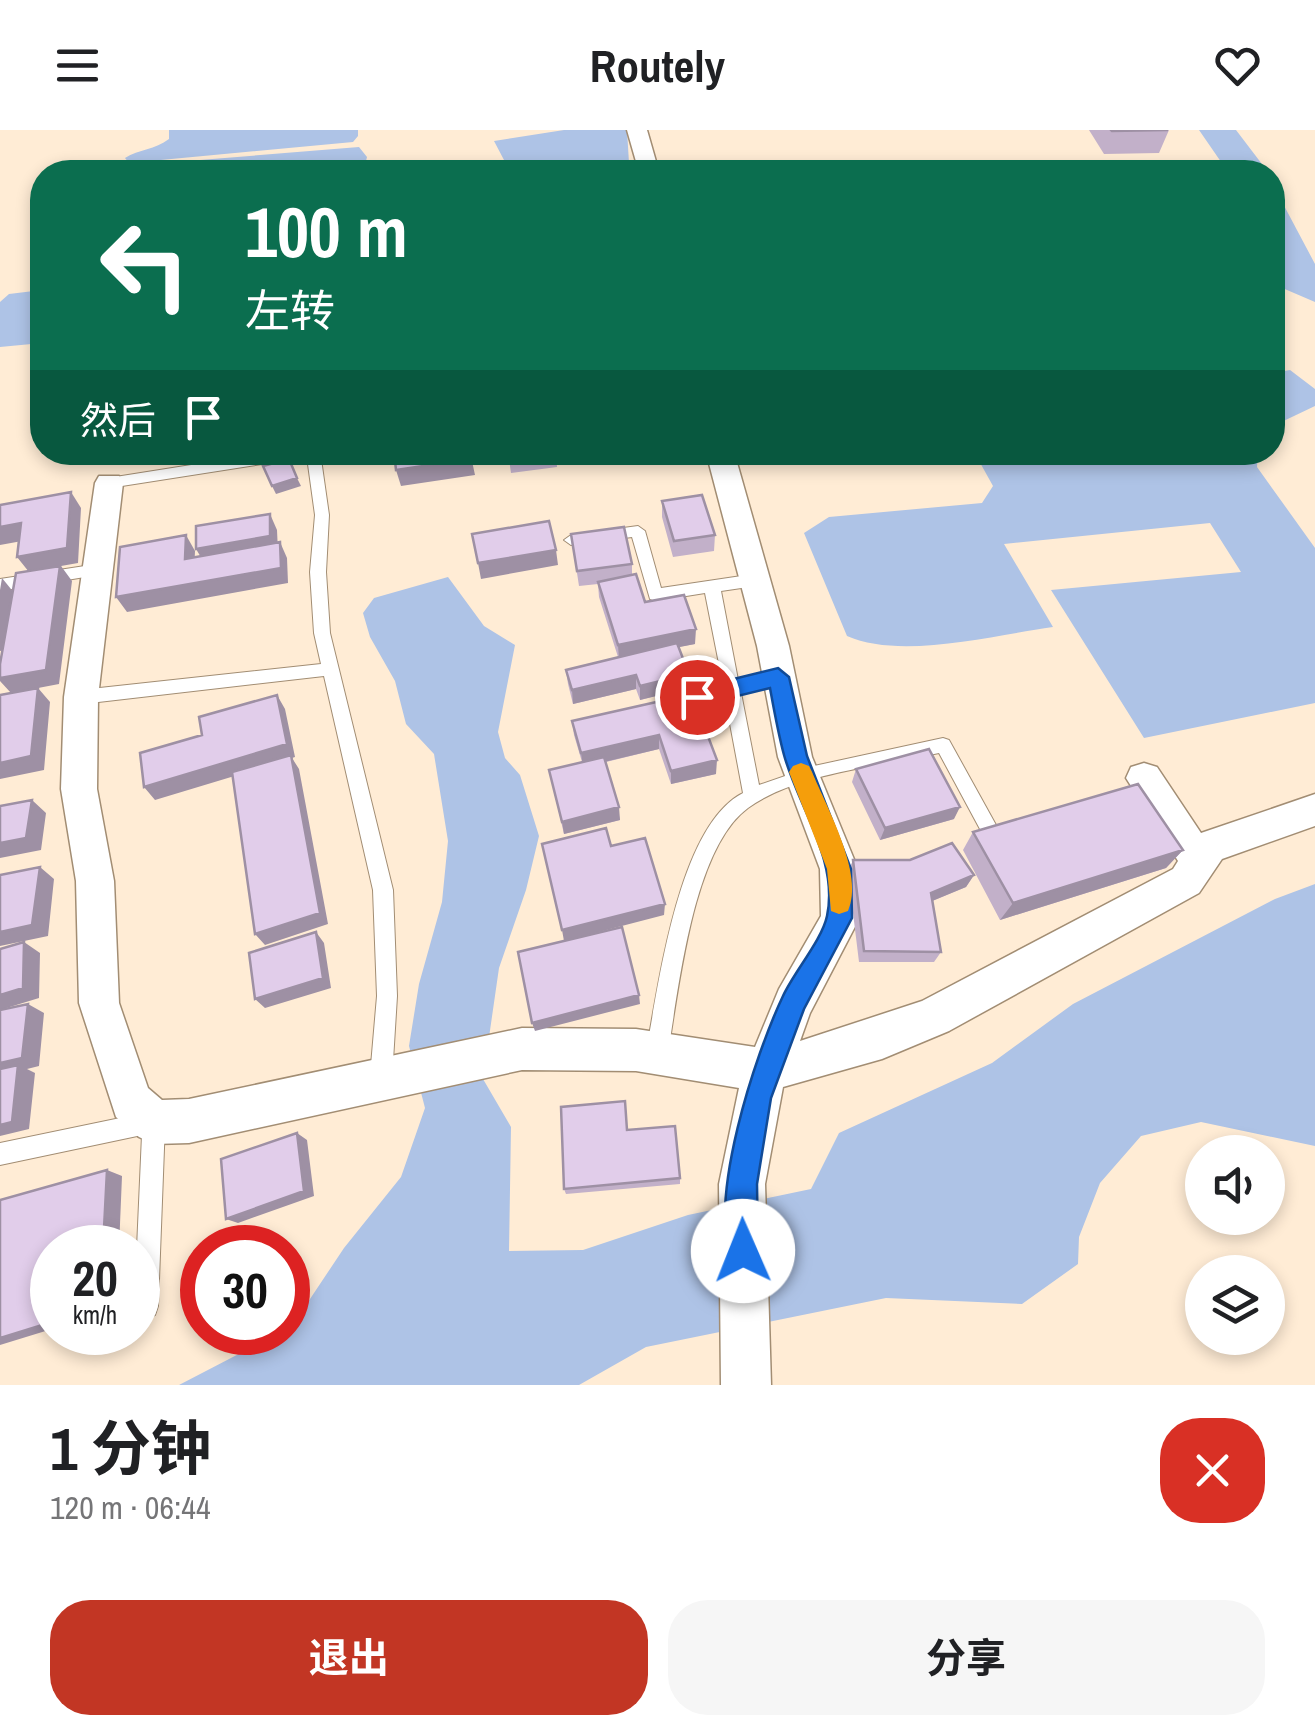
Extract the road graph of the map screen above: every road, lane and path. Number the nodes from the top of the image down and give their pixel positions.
1 (638, 130) edge
2 (646, 160) edge
3 (226, 465) edge
4 (313, 465) edge
5 (723, 465) edge
6 (109, 483) joint
7 (571, 540) edge
8 (98, 570) junction
9 (754, 580) junction
10 (0, 585) edge
11 (712, 587) junction
12 (330, 669) junction
13 (778, 677) junction
14 (732, 688) junction
15 (81, 697) junction
16 (662, 706) edge
17 (803, 778) junction
18 (1144, 778) dead end
19 (752, 797) junction
20 (1315, 810) edge
21 (987, 825) edge
22 (1199, 862) junction
23 (657, 1052) junction
24 (768, 1069) junction
25 (392, 1076) junction
26 (154, 1122) junction
27 (0, 1154) edge
28 (150, 1225) edge
29 (745, 1368) edge

1 - 2 street
3 - 6 lane
4 - 12 lane
5 - 9 street
6 - 8 street
7 - 11 lane
8 - 10 lane
8 - 15 street
9 - 11 lane
9 - 13 street
11 - 14 lane
12 - 15 lane
12 - 25 lane
13 - 14 lane
13 - 17 street
14 - 16 lane
14 - 19 lane
15 - 26 street
17 - 19 lane
17 - 21 lane
17 - 24 street
18 - 22 street
19 - 23 lane
20 - 22 street
22 - 24 street
23 - 24 street
23 - 25 street
24 - 29 street
25 - 26 street
26 - 27 lane
26 - 28 lane

